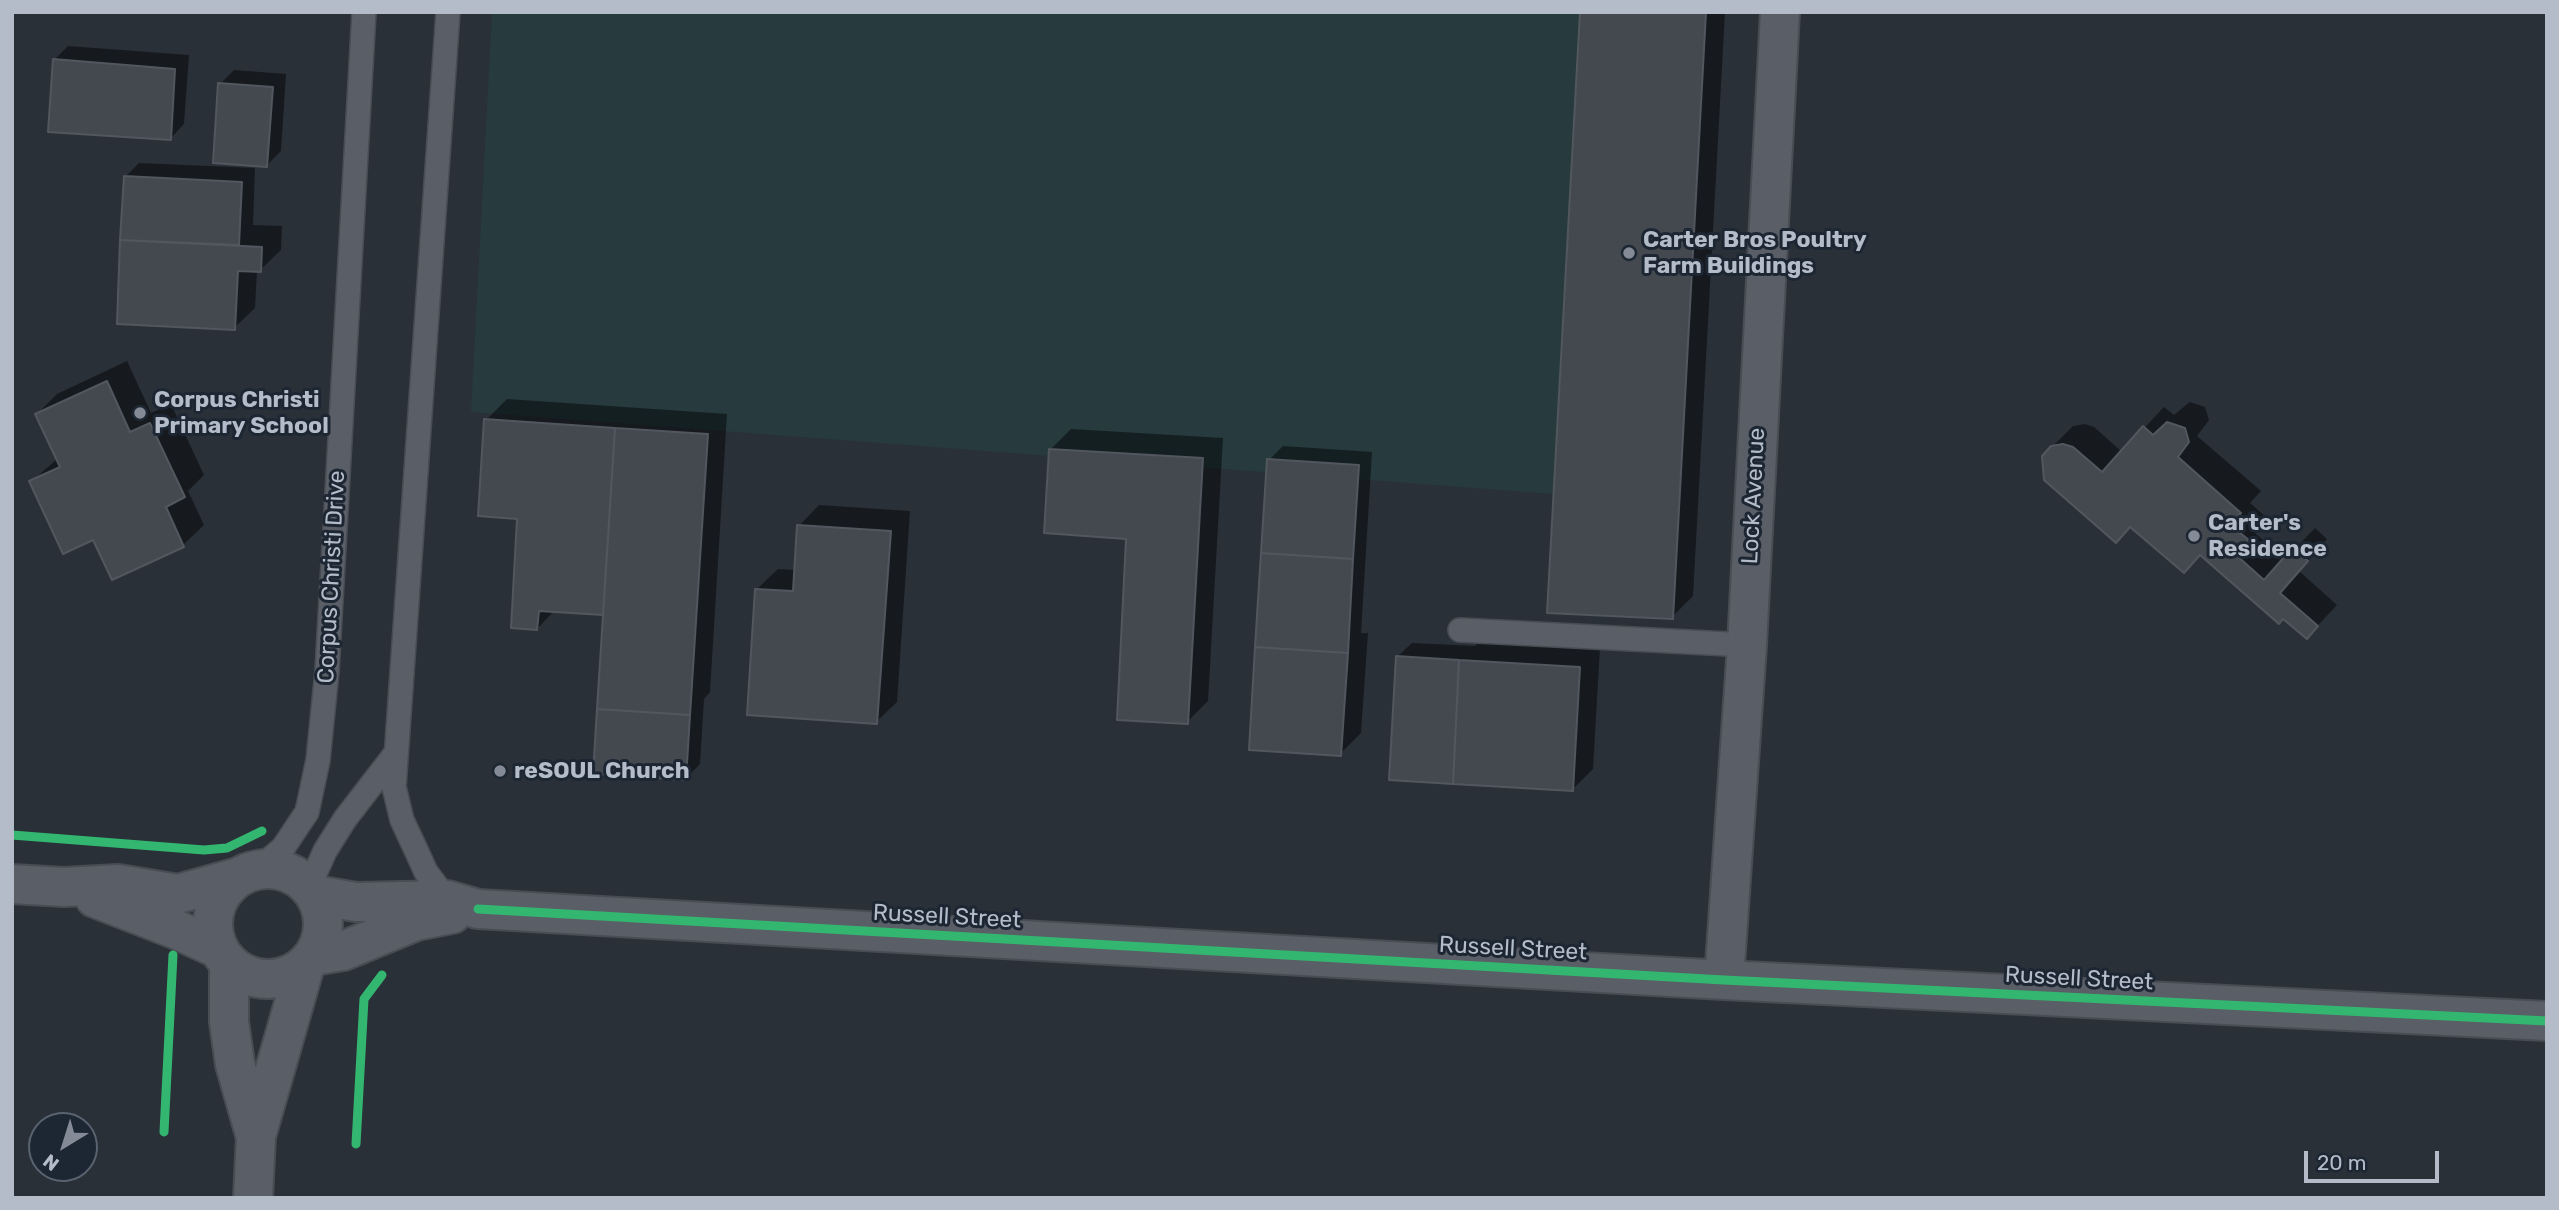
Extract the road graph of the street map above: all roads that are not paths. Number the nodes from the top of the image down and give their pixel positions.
1 (364, 12) edge
2 (448, 12) edge
3 (1780, 12) edge
4 (1460, 630) dead end
5 (1747, 645) junction
6 (396, 753) junction
7 (248, 874) junction
8 (12, 884) edge
9 (64, 887) junction
10 (312, 891) junction
11 (462, 905) junction
12 (224, 956) junction
13 (309, 960) junction
14 (1724, 980) junction
15 (2547, 1021) edge
16 (256, 1136) junction
17 (253, 1198) edge

1 - 7 lane, Corpus Christi Drive
2 - 6 lane
3 - 5 street, Lock Avenue
4 - 5 lane
5 - 14 street, Lock Avenue
6 - 10 lane
6 - 11 lane
7 - 9 street
7 - 10 street
7 - 12 street
8 - 9 street
9 - 12 street
10 - 11 street, Russell Street
10 - 13 street
11 - 13 street, Russell Street
11 - 14 street, Russell Street
12 - 13 street
12 - 16 street
13 - 16 street
14 - 15 street, Russell Street
16 - 17 street

